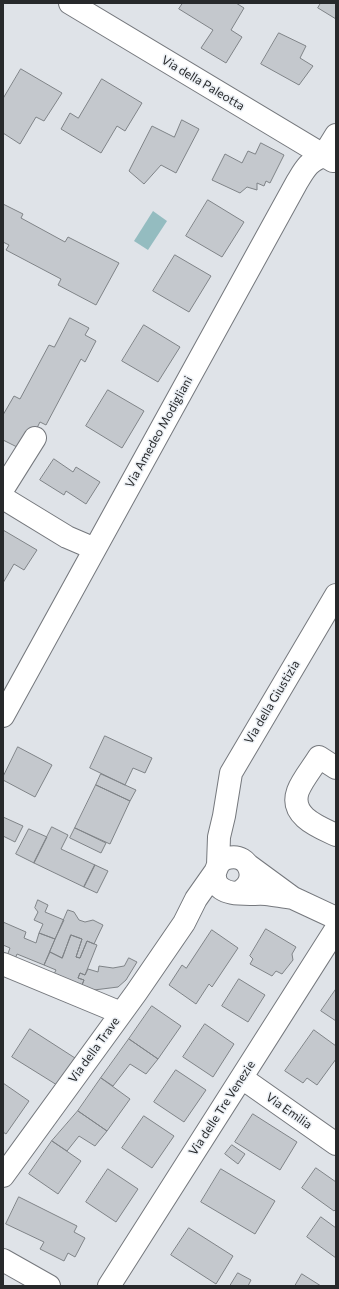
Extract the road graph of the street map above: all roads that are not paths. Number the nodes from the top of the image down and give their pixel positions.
1 (70, 3) edge
2 (336, 135) edge
3 (323, 156) edge
4 (34, 438) dead end
5 (3, 489) edge
6 (3, 498) edge
7 (95, 549) junction
8 (336, 595) edge
9 (3, 716) edge
10 (336, 768) edge
11 (224, 816) junction
12 (336, 835) edge
13 (245, 862) junction
14 (216, 868) junction
15 (233, 893) junction
16 (293, 898) junction
17 (336, 918) edge
18 (184, 923) junction
19 (336, 929) edge
20 (3, 964) edge
21 (121, 1013) junction
22 (242, 1078) junction
23 (336, 1144) edge
24 (3, 1176) edge
25 (3, 1260) edge
26 (49, 1286) edge
27 (109, 1286) edge

1 - 3 street, Via della Paleotta
2 - 3 street
3 - 7 street, Via Amedeo Modigliani
4 - 5 street
6 - 7 street
7 - 9 street, Via Amedeo Modigliani
8 - 11 street, Via della Giustizia
10 - 12 street
11 - 13 street, Via della Giustizia
11 - 14 street, Via della Giustizia
13 - 14 street
13 - 15 street, Via della Giustizia
13 - 16 street, Via della Giustizia
14 - 15 street, Via della Giustizia
14 - 18 street, Via della Trave
15 - 16 street, Via della Giustizia
15 - 18 street, Via della Trave
16 - 17 street, Via della Giustizia
18 - 21 street, Via della Trave
19 - 22 street, Via delle Tre Venezie
20 - 21 street
21 - 24 street, Via della Trave
22 - 23 street, Via Emilia
22 - 27 street, Via delle Tre Venezie
25 - 26 street

